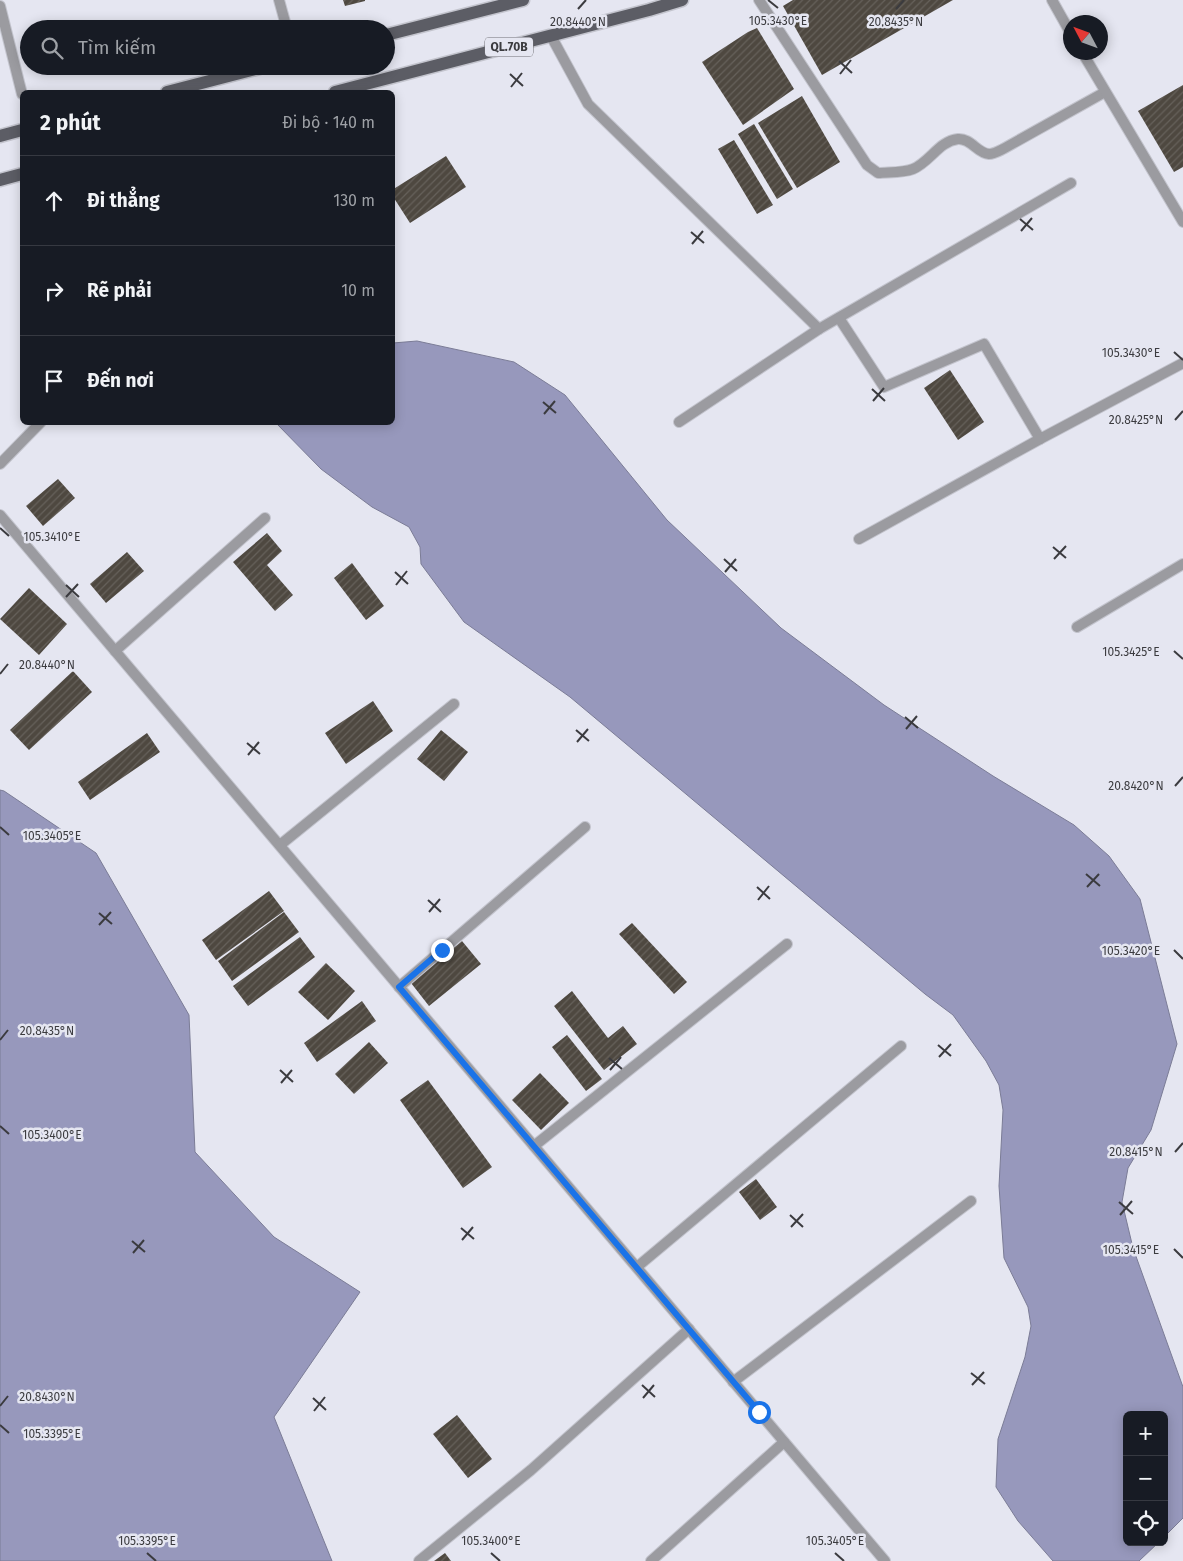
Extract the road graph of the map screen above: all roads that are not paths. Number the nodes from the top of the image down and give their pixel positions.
1 (279, 0) edge
2 (522, 0) edge
3 (682, 0) edge
4 (759, 0) edge
5 (1052, 0) edge
6 (0, 6) edge
7 (285, 20) edge
8 (1063, 20) edge
9 (395, 33) edge
10 (551, 36) junction
11 (1086, 60) edge
12 (232, 75) edge
13 (21, 90) edge
14 (175, 90) edge
15 (343, 90) edge
16 (1104, 92) junction
17 (20, 131) edge
18 (0, 136) edge
19 (20, 175) edge
20 (0, 180) edge
21 (1071, 183) dead end
22 (1183, 222) edge
23 (839, 318) junction
24 (819, 329) junction
25 (1183, 363) edge
26 (679, 422) dead end
27 (38, 425) edge
28 (1040, 439) junction
29 (0, 464) edge
30 (0, 515) edge
31 (265, 518) dead end
32 (859, 539) dead end
33 (1183, 564) edge
34 (1077, 627) dead end
35 (115, 651) junction
36 (454, 704) dead end
37 (585, 827) dead end
38 (280, 845) junction
39 (787, 944) dead end
40 (399, 987) junction
41 (901, 1046) dead end
42 (534, 1146) junction
43 (971, 1201) dead end
44 (636, 1267) junction
45 (689, 1329) junction
46 (733, 1382) junction
47 (784, 1442) junction
48 (881, 1559) edge
49 (419, 1561) edge
50 (651, 1561) edge

1 - 7 street
2 - 9 main road
3 - 10 main road, QL.70B
4 - 16 street
5 - 8 street
6 - 13 street
10 - 15 main road, QL.70B
10 - 24 street
11 - 16 street
12 - 14 main road
16 - 22 street
17 - 18 main road
19 - 20 main road
21 - 23 street
23 - 24 street
23 - 28 street
24 - 26 street
25 - 28 street
27 - 29 street
28 - 32 street
30 - 35 street
31 - 35 street
33 - 34 street
35 - 38 street
36 - 38 street
37 - 40 street
38 - 40 street
39 - 42 street
40 - 42 street
41 - 44 street
42 - 44 street
43 - 46 street
44 - 45 street
45 - 46 street
45 - 49 street
46 - 47 street
47 - 48 street
47 - 50 street

